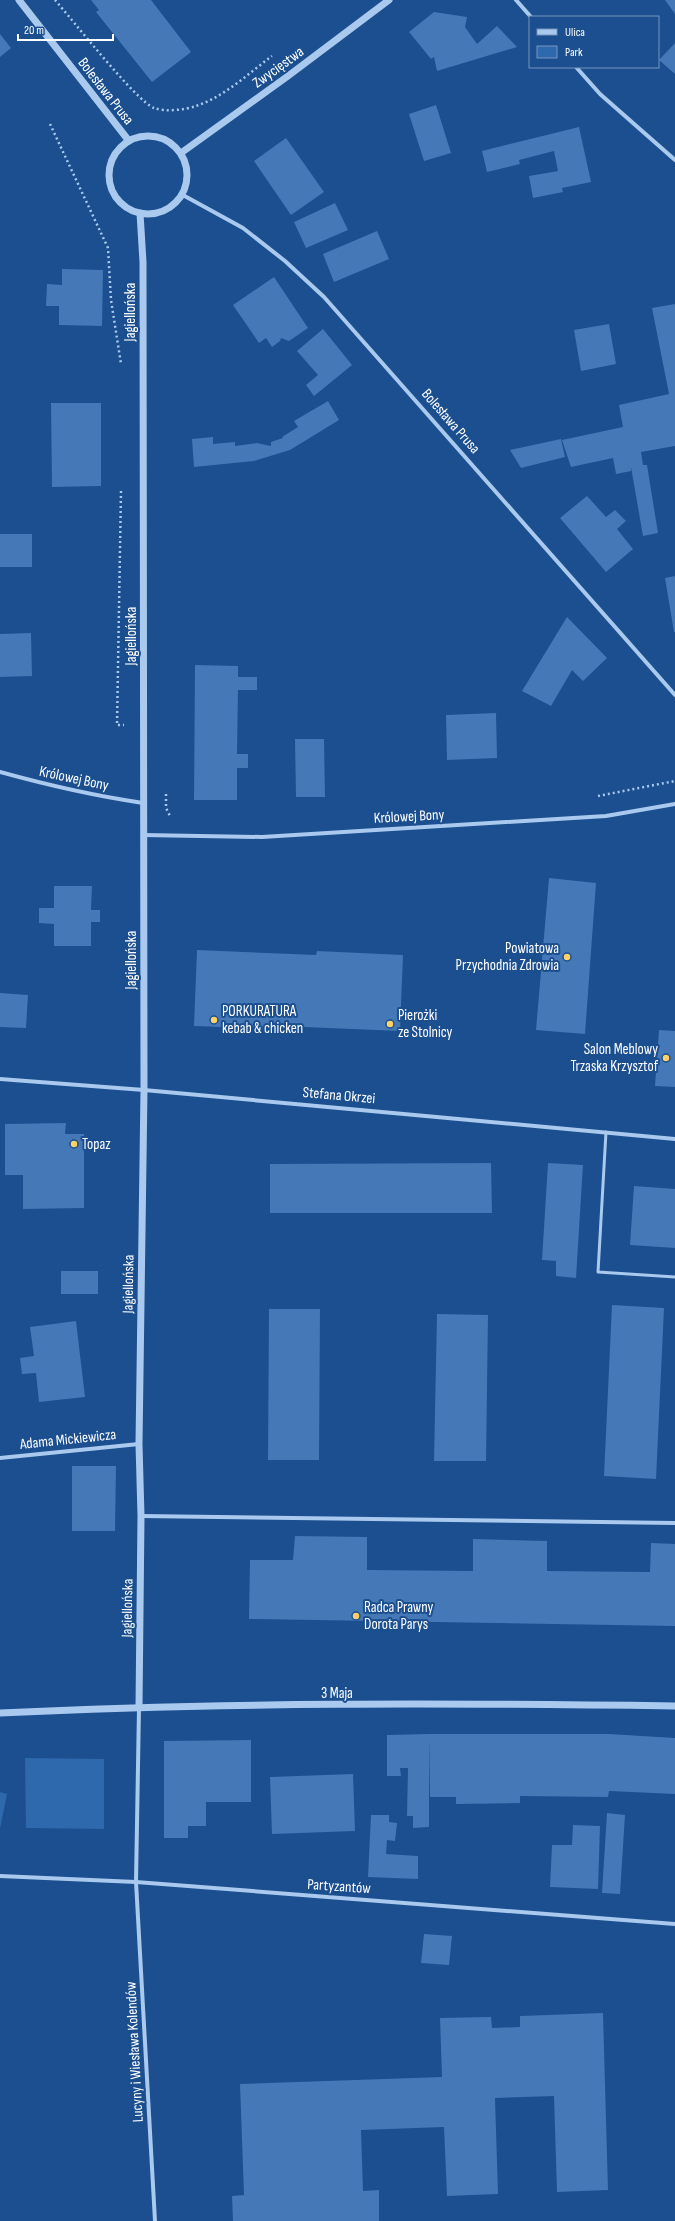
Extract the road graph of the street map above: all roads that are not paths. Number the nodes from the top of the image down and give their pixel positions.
1 (19, 0) edge
2 (389, 0) edge
3 (516, 0) edge
4 (530, 16) edge
5 (577, 68) edge
6 (129, 141) junction
7 (181, 153) junction
8 (675, 160) edge
9 (182, 194) junction
10 (140, 213) junction
11 (675, 695) edge
12 (0, 772) edge
13 (143, 802) junction
14 (675, 804) edge
15 (143, 835) junction
16 (0, 1079) edge
17 (144, 1090) junction
18 (606, 1132) junction
19 (675, 1139) edge
20 (675, 1276) edge
21 (139, 1444) junction
22 (0, 1458) edge
23 (141, 1516) junction
24 (675, 1524) edge
25 (675, 1706) edge
26 (139, 1707) junction
27 (0, 1712) edge
28 (0, 1876) edge
29 (136, 1882) junction
30 (675, 1924) edge
31 (155, 2221) edge

1 - 6 street, Bolesława Prusa
2 - 7 street, Zwycięstwa
3 - 4 street
5 - 8 street
6 - 7 street
6 - 10 street
7 - 9 street
9 - 10 street
9 - 11 street, Bolesława Prusa
10 - 13 street, Jagiellońska
12 - 13 street, Królowej Bony
13 - 15 street, Jagiellońska
14 - 15 street, Królowej Bony
15 - 17 street, Jagiellońska
16 - 17 street, Stefana Okrzei
17 - 18 street, Stefana Okrzei
17 - 21 street, Jagiellońska
18 - 19 street, Stefana Okrzei
18 - 20 lane
21 - 22 street, Adama Mickiewicza
21 - 23 street, Jagiellońska
23 - 24 street
23 - 26 street, Jagiellońska
25 - 26 street, 3 Maja
26 - 27 street, 3 Maja
26 - 29 street, Lucyny i Wiesława Kolendów
28 - 29 street, Partyzantów
29 - 30 street, Partyzantów
29 - 31 street, Lucyny i Wiesława Kolendów

